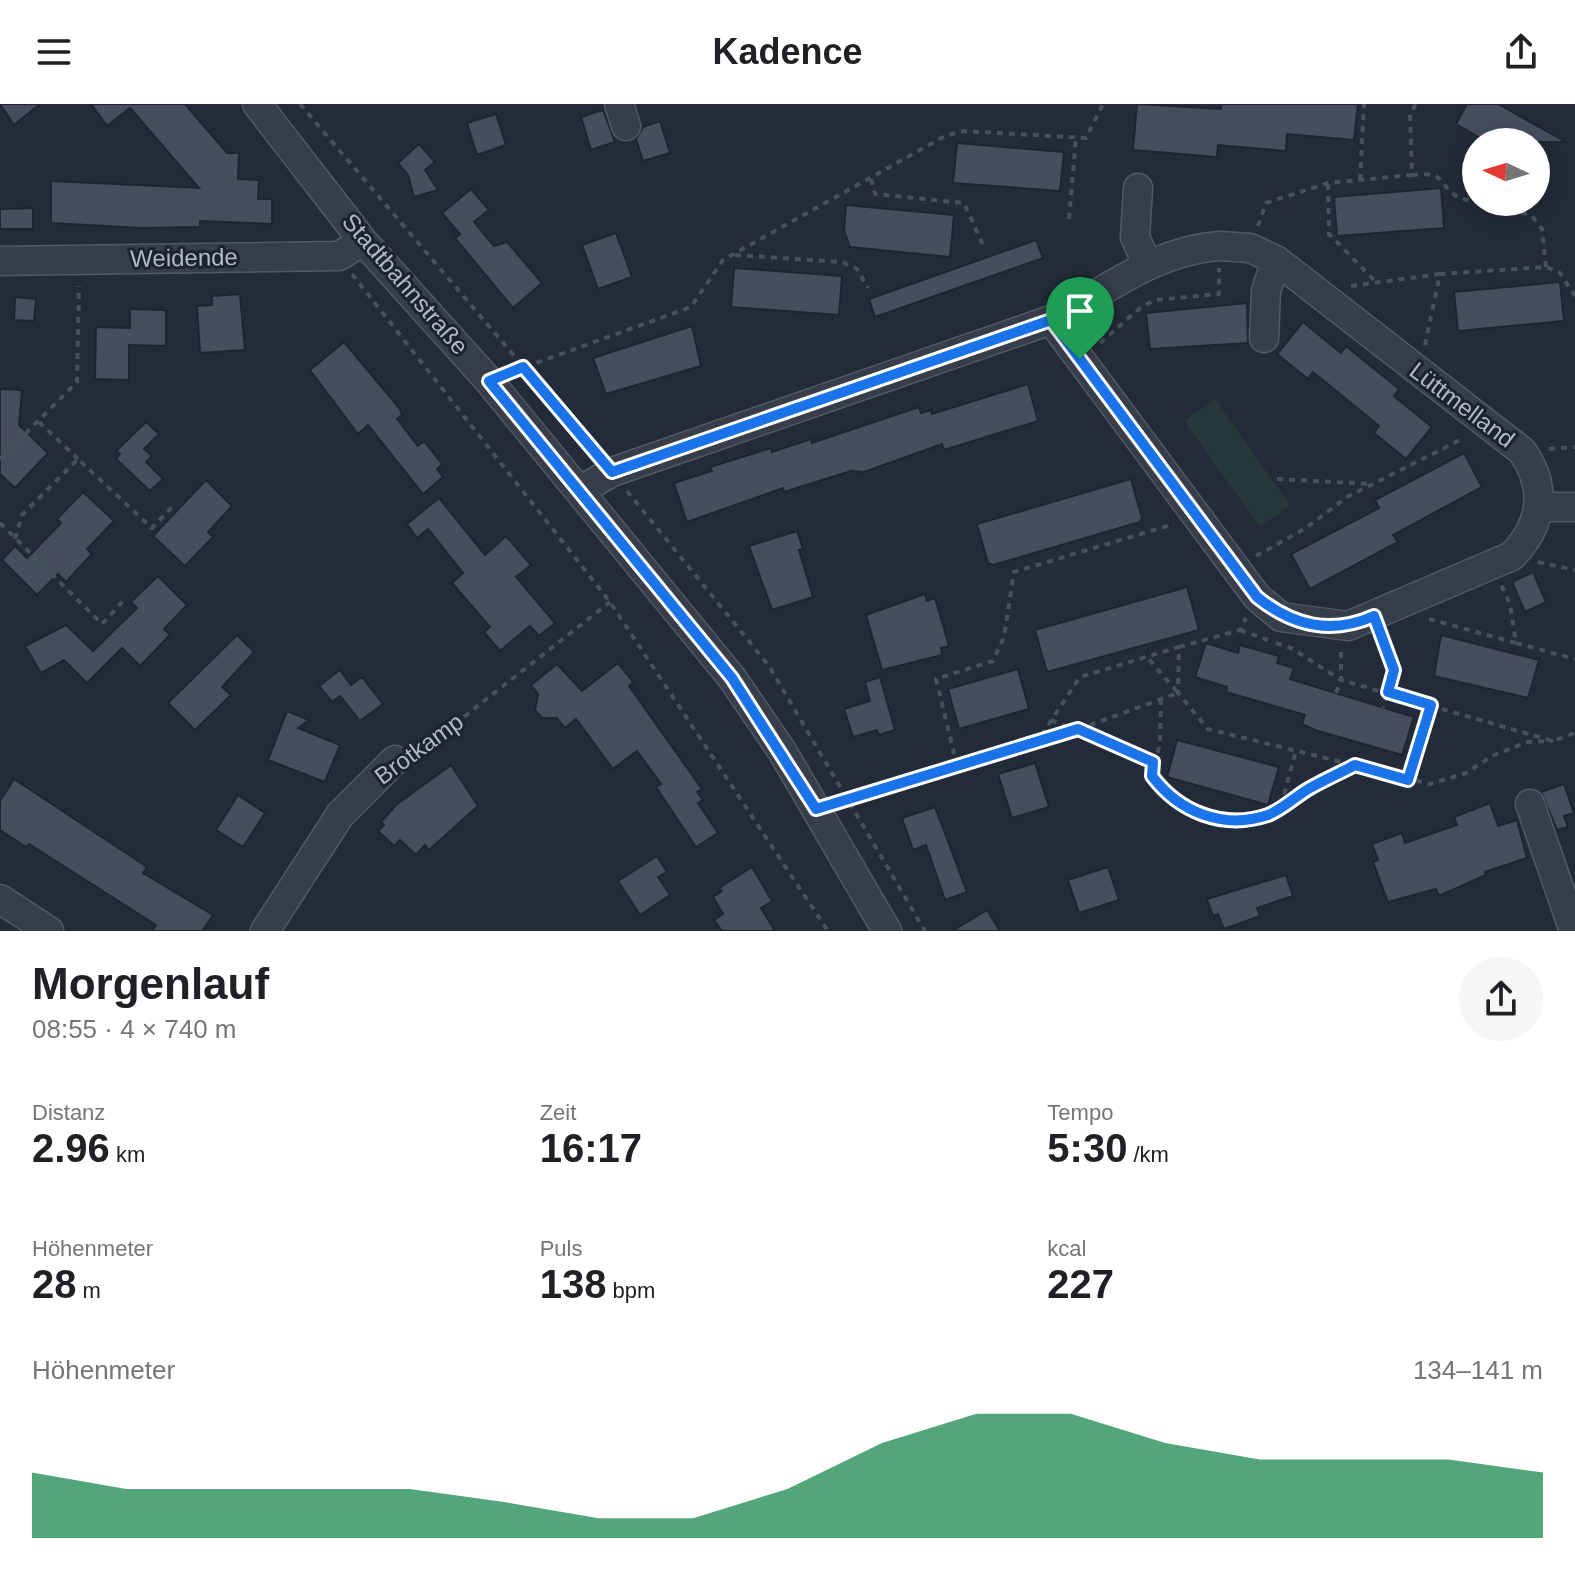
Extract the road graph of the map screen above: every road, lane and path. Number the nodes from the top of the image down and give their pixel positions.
1 (257, 104) edge
2 (300, 104) edge
3 (1103, 104) edge
4 (1364, 104) edge
5 (1416, 104) edge
6 (1076, 137) junction
7 (1412, 175) junction
8 (871, 179) junction
9 (1360, 180) junction
10 (1328, 183) junction
11 (1138, 188) dead end
12 (1266, 203) dead end
13 (1069, 219) dead end
14 (363, 241) junction
15 (983, 245) dead end
16 (1219, 246) junction
17 (732, 255) junction
18 (339, 256) junction
19 (80, 259) junction
20 (1276, 260) junction
21 (0, 261) edge
22 (1147, 264) junction
23 (1546, 267) junction
24 (1440, 274) junction
25 (1376, 282) junction
26 (868, 288) dead end
27 (1321, 295) junction
28 (1575, 296) edge
29 (1051, 320) junction
30 (1264, 338) dead end
31 (1080, 359) junction
32 (523, 367) junction
33 (1414, 368) junction
34 (489, 381) junction
35 (38, 421) junction
36 (1488, 425) junction
37 (0, 459) edge
38 (78, 459) junction
39 (612, 472) junction
40 (1277, 479) dead end
41 (1374, 484) junction
42 (581, 490) junction
43 (172, 507) dead end
44 (1539, 507) junction
45 (1575, 507) edge
46 (1198, 517) junction
47 (0, 523) edge
48 (15, 539) junction
49 (1503, 561) junction
50 (1233, 569) junction
51 (1575, 570) edge
52 (1257, 597) junction
53 (124, 600) dead end
54 (610, 602) junction
55 (1383, 612) junction
56 (1334, 626) junction
57 (1240, 630) junction
58 (1516, 643) junction
59 (1179, 647) junction
60 (1147, 657) junction
61 (1575, 659) edge
62 (1341, 680) junction
63 (1388, 692) junction
64 (1178, 693) junction
65 (1336, 693) dead end
66 (1161, 699) junction
67 (1431, 705) junction
68 (1383, 708) dead end
69 (1051, 720) junction
70 (1078, 729) junction
71 (1575, 733) edge
72 (1553, 741) junction
73 (1035, 745) junction
74 (1295, 754) junction
75 (395, 760) joint
76 (1153, 762) junction
77 (1355, 765) junction
78 (957, 766) junction
79 (1408, 780) junction
80 (847, 798) junction
81 (1530, 804) dead end
82 (1280, 808) junction
83 (816, 809) junction
84 (0, 899) edge
85 (49, 931) edge
86 (265, 931) edge
87 (828, 931) edge
88 (887, 931) edge
89 (925, 931) edge
90 (1574, 931) edge

1 - 14 street, Stadtbahnstraße
2 - 32 path
3 - 6 path
4 - 9 path
5 - 7 path
6 - 8 path
6 - 13 path
7 - 9 path
7 - 23 path
8 - 15 path
8 - 17 path
9 - 10 path
10 - 12 path
10 - 25 path
11 - 22 street
14 - 18 street
14 - 34 street, Stadtbahnstraße
16 - 20 street, Lüttmelland
16 - 22 street, Lüttmelland
16 - 31 path
17 - 26 path
17 - 32 path
18 - 19 street, Weidende
18 - 54 path
19 - 21 street, Weidende
19 - 35 path
20 - 27 street, Lüttmelland
20 - 30 street
22 - 29 street, Lüttmelland
23 - 24 path
23 - 28 path
24 - 25 path
24 - 33 path
25 - 27 path
27 - 33 street, Lüttmelland
29 - 31 street
29 - 39 street, Lüttmelland
31 - 46 street
32 - 34 path
32 - 39 path
33 - 36 street, Lüttmelland
34 - 42 street, Stadtbahnstraße
35 - 37 path
35 - 38 path
36 - 41 path
36 - 44 street, Lüttmelland
38 - 43 path
38 - 48 path
39 - 42 street, Lüttmelland
39 - 80 path
40 - 41 path
41 - 50 path
42 - 83 street, Stadtbahnstraße
44 - 45 street
44 - 49 street, Lüttmelland
46 - 50 street
46 - 78 path
47 - 48 path
48 - 53 path
49 - 51 path
49 - 55 street
49 - 58 path
50 - 52 street
52 - 56 street
52 - 57 path
54 - 75 path, Brotkamp
54 - 87 path
55 - 56 street
55 - 58 path
55 - 63 path
56 - 62 path
57 - 59 path
57 - 62 path
58 - 61 path
59 - 60 path
59 - 64 path
60 - 64 path
60 - 69 path
62 - 63 path
62 - 65 path
63 - 67 path
63 - 68 path
64 - 66 path
64 - 74 path
66 - 70 path
66 - 76 path
67 - 72 path
67 - 79 path
69 - 70 path
69 - 73 path
70 - 73 path
70 - 76 path
71 - 72 path
72 - 79 path
73 - 78 path
74 - 77 path
74 - 82 path
75 - 86 street, Brotkamp
76 - 82 path
77 - 79 path
77 - 82 path
78 - 80 path
80 - 83 path
80 - 89 path
81 - 90 street
83 - 88 street, Stadtbahnstraße
84 - 85 street

